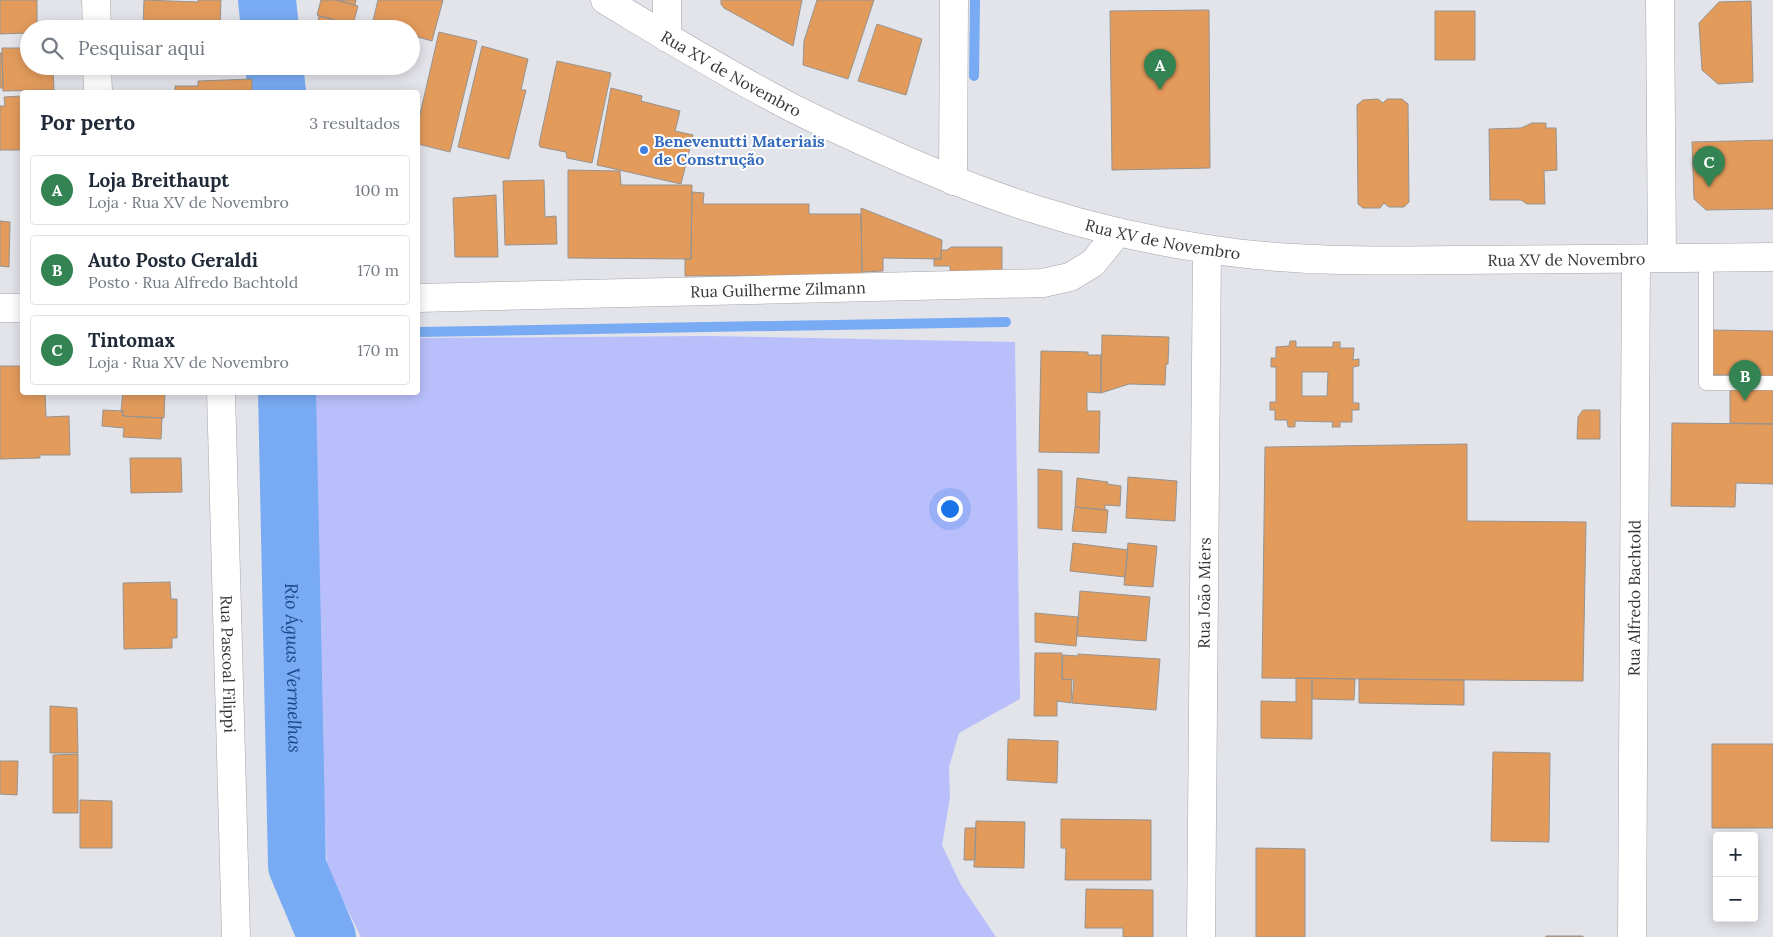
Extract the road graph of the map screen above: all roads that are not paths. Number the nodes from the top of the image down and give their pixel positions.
1 (96, 0) edge
2 (606, 0) edge
3 (667, 0) edge
4 (954, 0) edge
5 (1660, 0) edge
6 (97, 20) edge
7 (667, 38) junction
8 (97, 75) edge
9 (98, 90) edge
10 (953, 181) junction
11 (1118, 232) junction
12 (1207, 249) junction
13 (1773, 257) edge
14 (1706, 258) junction
15 (1649, 259) junction
16 (420, 298) edge
17 (0, 308) edge
18 (20, 308) edge
19 (1773, 383) edge
20 (221, 395) edge
21 (236, 937) edge
22 (1201, 937) edge
23 (1632, 937) edge

1 - 6 street
2 - 7 street, Rua XV de Novembro
3 - 7 street
4 - 10 street
5 - 15 street, Rua Alfredo Bachtold
7 - 10 street, Rua XV de Novembro
8 - 9 street
10 - 11 street, Rua XV de Novembro
11 - 12 street, Rua XV de Novembro
11 - 16 street, Rua Guilherme Zilmann
12 - 15 street, Rua XV de Novembro
12 - 22 street, Rua João Miers
13 - 14 street, Rua XV de Novembro
14 - 15 street, Rua XV de Novembro
14 - 19 lane
15 - 23 street, Rua Alfredo Bachtold
17 - 18 street
20 - 21 street, Rua Pascoal Filippi

